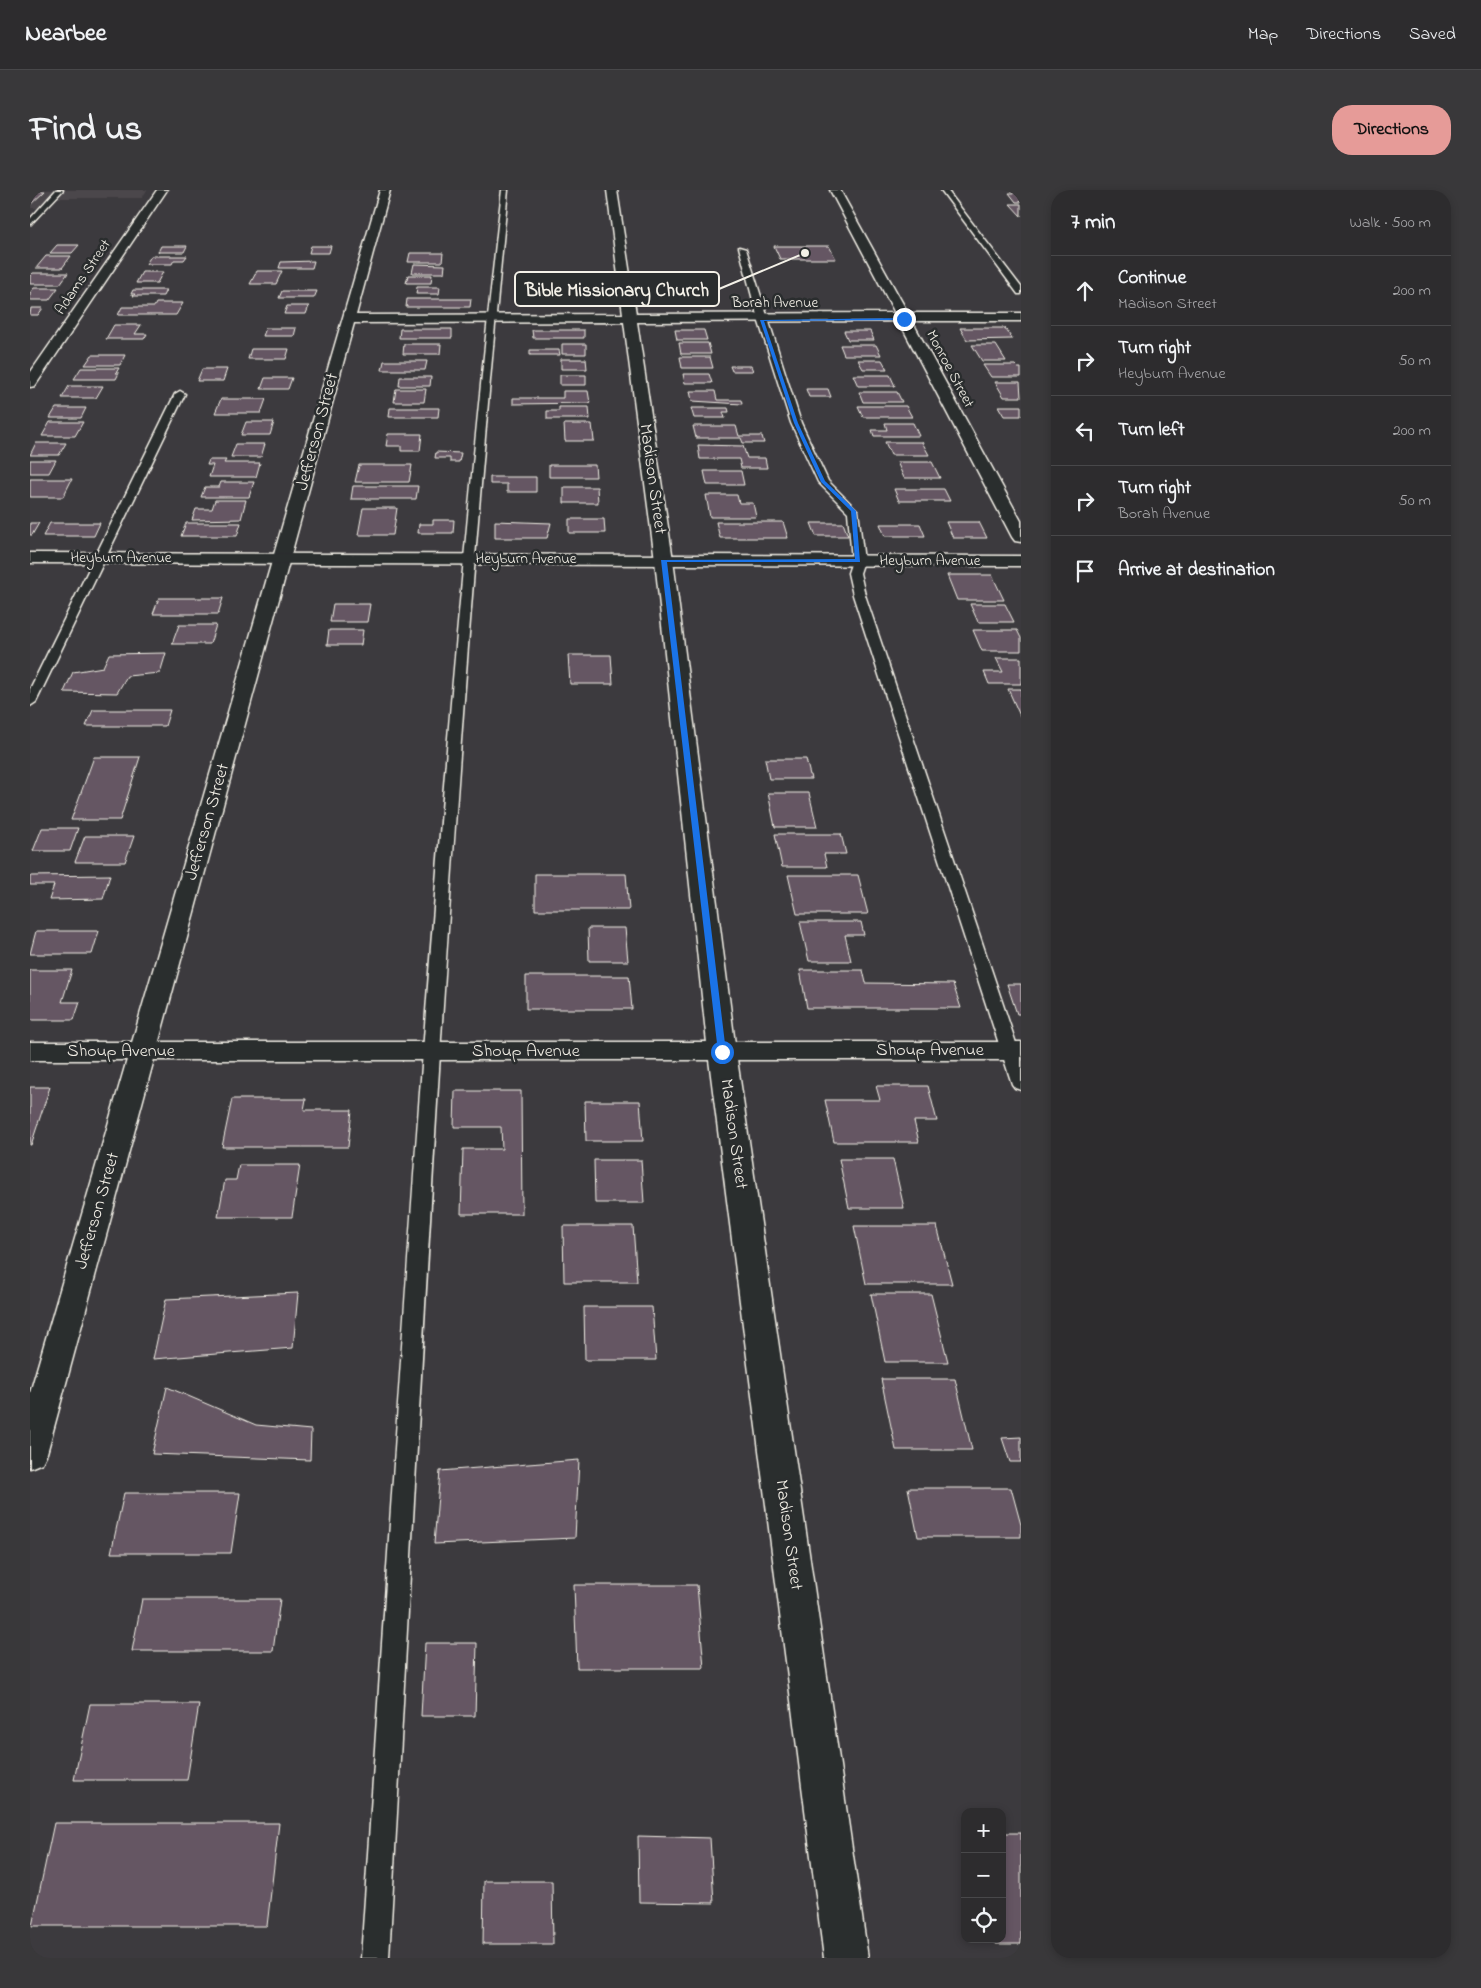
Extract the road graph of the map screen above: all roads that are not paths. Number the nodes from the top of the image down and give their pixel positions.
1 (60, 190) edge
2 (162, 190) edge
3 (385, 190) edge
4 (505, 190) edge
5 (612, 190) edge
6 (835, 190) edge
7 (944, 190) edge
8 (30, 224) edge
9 (742, 249) dead end
10 (1021, 292) edge
11 (1021, 317) edge
12 (349, 319) junction
13 (490, 319) junction
14 (904, 319) junction
15 (629, 320) junction
16 (762, 320) junction
17 (30, 383) edge
18 (180, 394) dead end
19 (1021, 537) edge
20 (30, 558) edge
21 (100, 558) junction
22 (283, 558) junction
23 (470, 559) junction
24 (664, 560) junction
25 (858, 561) junction
26 (1021, 561) edge
27 (30, 702) edge
28 (30, 1051) edge
29 (1016, 1051) edge
30 (143, 1052) junction
31 (431, 1052) junction
32 (722, 1052) junction
33 (1021, 1084) edge
34 (30, 1453) edge
35 (375, 1958) edge
36 (846, 1958) edge

1 - 8 lane
2 - 17 street, Adams Street
3 - 12 street, Jefferson Street
4 - 13 lane
5 - 15 street, Madison Street
6 - 14 street, Monroe Street
7 - 10 lane
9 - 16 lane
11 - 14 street, Borah Avenue
12 - 13 street, Borah Avenue
12 - 22 street, Jefferson Street
13 - 15 street, Borah Avenue
13 - 23 lane
14 - 16 street, Borah Avenue
14 - 19 street, Monroe Street
15 - 16 street, Borah Avenue
15 - 24 street, Madison Street
16 - 25 lane
18 - 21 lane
20 - 21 street, Heyburn Avenue
21 - 22 street, Heyburn Avenue
21 - 27 lane
22 - 23 street, Heyburn Avenue
22 - 30 street, Jefferson Street
23 - 24 street, Heyburn Avenue
23 - 31 lane
24 - 25 street, Heyburn Avenue
24 - 32 street, Madison Street
25 - 26 street, Heyburn Avenue
25 - 29 lane
28 - 30 street, Shoup Avenue
29 - 32 street, Shoup Avenue
29 - 33 lane
30 - 31 street, Shoup Avenue
30 - 34 street, Jefferson Street
31 - 32 street, Shoup Avenue
31 - 35 lane
32 - 36 street, Madison Street

